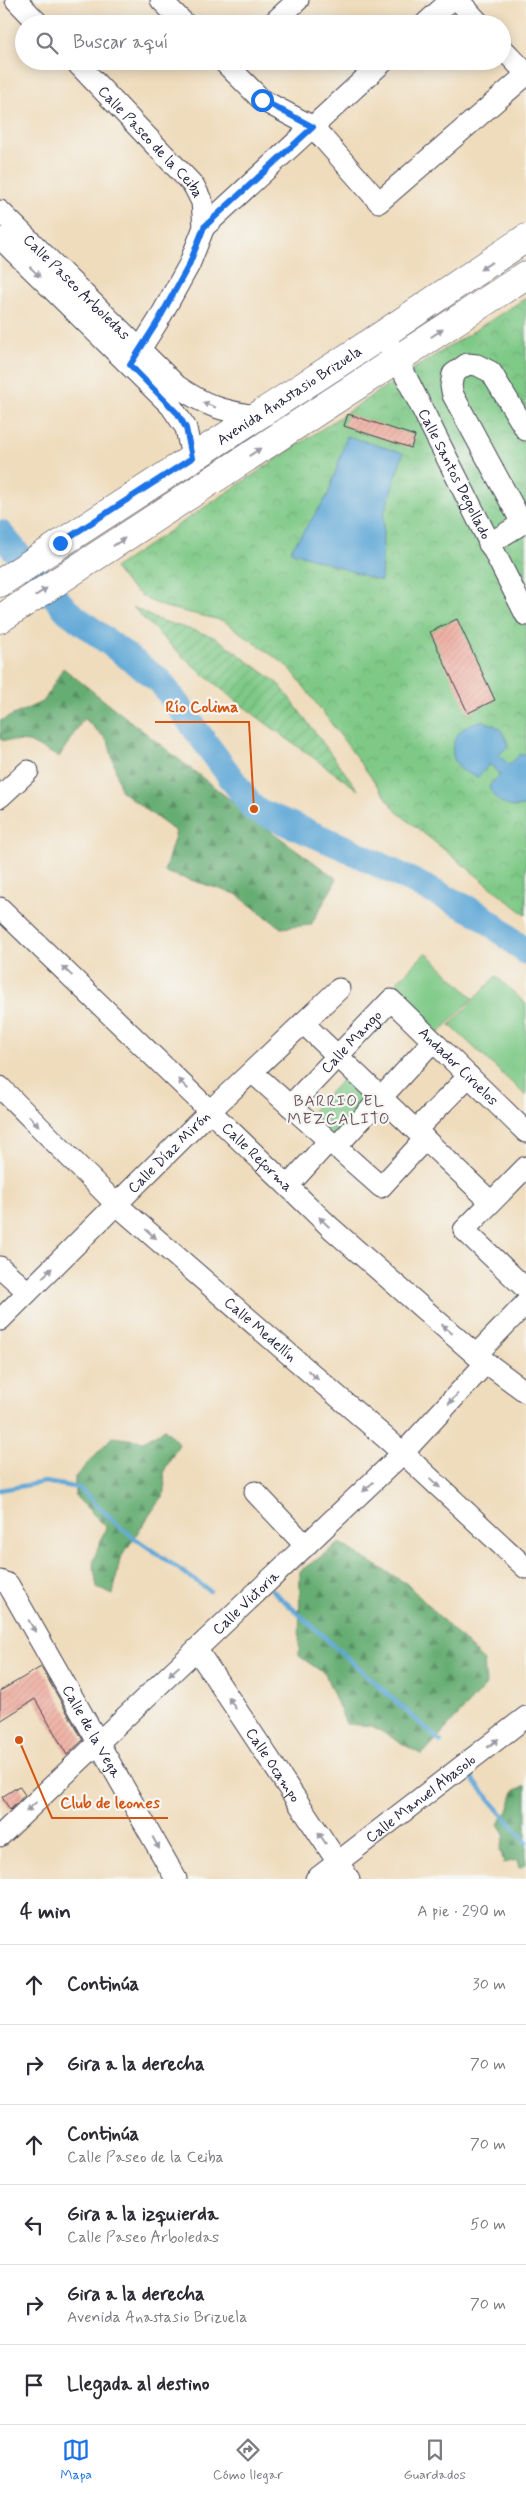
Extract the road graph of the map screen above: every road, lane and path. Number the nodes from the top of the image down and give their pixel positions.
1 (16, 0) edge
2 (161, 0) edge
3 (298, 0) edge
4 (451, 0) edge
5 (458, 0) edge
6 (30, 15) edge
7 (176, 15) edge
8 (282, 15) edge
9 (435, 15) edge
10 (472, 15) edge
11 (511, 58) edge
12 (83, 70) edge
13 (234, 70) edge
14 (374, 70) edge
15 (526, 74) edge
16 (313, 127) junction
17 (3, 220) edge
18 (204, 227) junction
19 (0, 238) edge
20 (526, 238) edge
21 (526, 275) edge
22 (385, 333) junction
23 (135, 357) junction
24 (396, 360) junction
25 (256, 416) junction
26 (526, 430) edge
27 (192, 458) junction
28 (524, 522) edge
29 (489, 544) junction
30 (0, 583) edge
31 (526, 615) edge
32 (2, 618) edge
33 (28, 771) dead end
34 (0, 796) edge
35 (0, 908) edge
36 (339, 989) dead end
37 (392, 1000) joint
38 (303, 1023) junction
39 (433, 1041) junction
40 (338, 1056) junction
41 (252, 1072) junction
42 (469, 1076) junction
43 (0, 1086) edge
44 (375, 1091) junction
45 (290, 1106) junction
46 (210, 1111) junction
47 (526, 1132) edge
48 (420, 1135) junction
49 (332, 1144) junction
50 (526, 1167) edge
51 (288, 1186) junction
52 (491, 1202) junction
53 (116, 1204) junction
54 (0, 1267) edge
55 (526, 1289) edge
56 (28, 1292) junction
57 (526, 1304) edge
58 (0, 1320) edge
59 (481, 1359) junction
60 (526, 1392) edge
61 (403, 1454) junction
62 (256, 1492) dead end
63 (306, 1546) junction
64 (526, 1568) edge
65 (4, 1582) edge
66 (197, 1650) junction
67 (526, 1717) edge
68 (100, 1742) junction
69 (0, 1836) edge
70 (344, 1870) edge
71 (176, 1879) edge
72 (316, 1879) edge

1 - 6 street
2 - 7 street
3 - 8 street
4 - 9 street
5 - 10 street
11 - 15 street
12 - 18 street, Calle Paseo de la Ceiba
13 - 16 street
14 - 16 street
15 - 16 street
16 - 18 street
17 - 23 street, Calle Paseo Arboledas
18 - 23 street, Calle Paseo de la Ceiba
19 -> 23 street, Calle Paseo Arboledas
20 -> 22 main road, Avenida Anastasio Brizuela
24 -> 21 main road, Avenida Anastasio Brizuela
22 - 24 street, Calle Santos Degollado
22 - 25 main road, Avenida Anastasio Brizuela
25 -> 23 street, Calle Paseo Arboledas
23 - 27 street, Calle Paseo Arboledas
24 - 29 street, Calle Santos Degollado
32 -> 24 main road, Avenida Anastasio Brizuela
25 - 27 main road, Avenida Anastasio Brizuela
26 - 28 street
27 - 30 main road, Avenida Anastasio Brizuela
28 - 29 street
29 - 31 street, Calle Santos Degollado
33 - 34 street
46 -> 35 street, Calle Reforma
36 - 38 street, Calle Díaz Mirón
37 - 39 street, Andador Ciruelos
37 - 40 street, Calle Mango
38 - 40 street
38 - 41 street, Calle Díaz Mirón
39 - 42 street, Andador Ciruelos
39 - 44 street
40 - 44 street
40 - 45 street, Calle Mango
41 - 45 street
41 - 46 street, Calle Díaz Mirón
42 - 47 street, Andador Ciruelos
42 - 48 street
43 -> 53 street, Calle Medellín
44 - 48 street
44 - 49 street
45 - 49 street
46 - 51 street, Calle Reforma
46 - 53 street, Calle Díaz Mirón
48 - 49 street
48 - 52 street
49 - 51 street
50 - 52 street
59 -> 51 street, Calle Reforma
52 - 55 street
56 -> 53 street, Calle Díaz Mirón
53 -> 61 street, Calle Medellín
54 - 56 street
56 - 58 street, Calle Díaz Mirón
57 - 59 street, Calle Victoria
59 - 60 street, Calle Reforma
59 -> 61 street, Calle Victoria
61 -> 63 street, Calle Victoria
61 -> 64 street, Calle Medellín
62 - 63 street
63 - 66 street, Calle Victoria
65 -> 68 street, Calle de la Vega
66 -> 68 street, Calle Victoria
70 -> 66 street, Calle Ocampo
70 -> 67 street, Calle Manuel Abasolo
68 -> 69 street, Calle Victoria
68 -> 71 street, Calle de la Vega
70 - 72 street, Calle Manuel Abasolo

